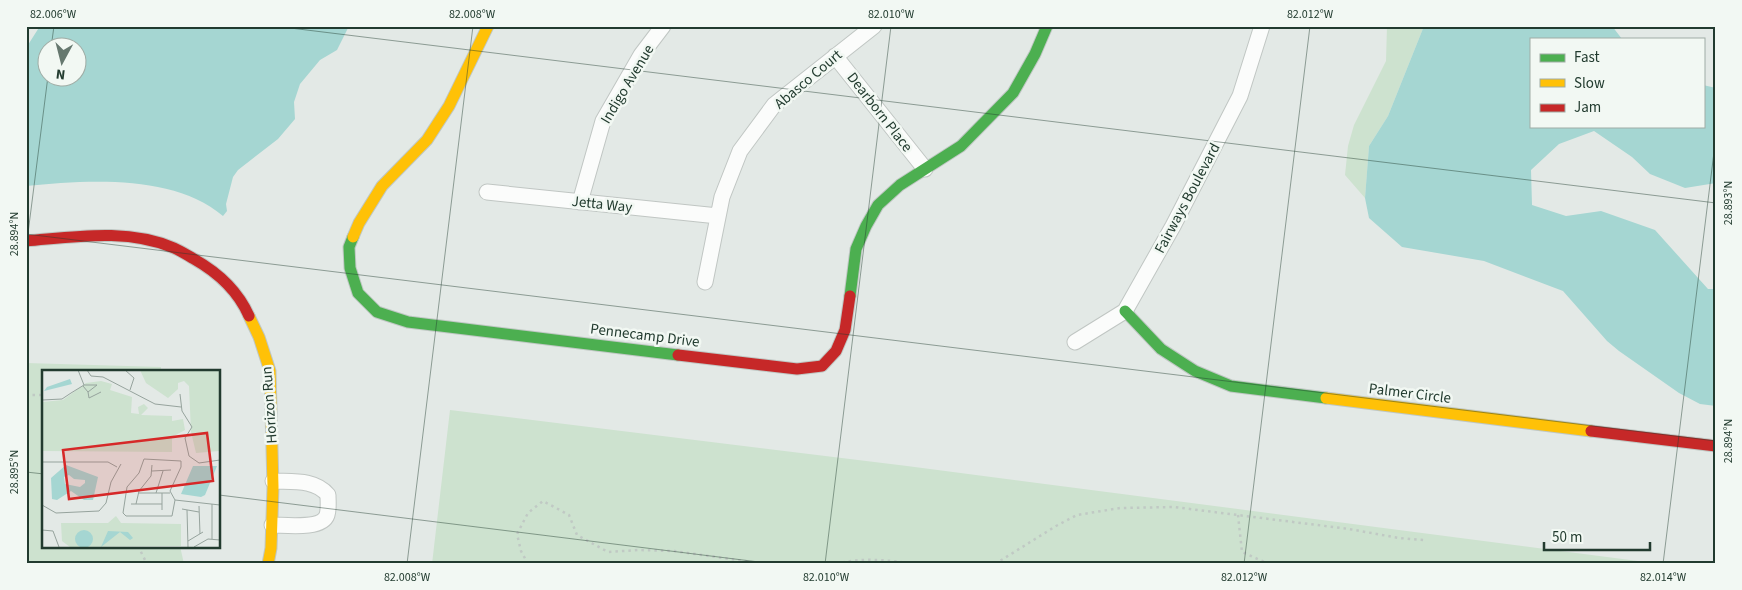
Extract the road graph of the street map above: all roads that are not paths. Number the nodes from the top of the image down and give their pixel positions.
1 (488, 26) edge
2 (664, 26) edge
3 (874, 26) edge
4 (1047, 26) edge
5 (1262, 26) edge
6 (835, 56) junction
7 (925, 169) junction
8 (487, 192) dead end
9 (580, 202) junction
10 (718, 216) junction
11 (26, 241) edge
12 (706, 282) dead end
13 (1125, 311) junction
14 (1075, 342) dead end
15 (1716, 446) edge
16 (273, 481) junction
17 (272, 525) junction
18 (268, 564) edge

1 - 7 street, Pennecamp Drive
2 - 9 street, Indigo Avenue
3 - 6 street, Abasco Court
4 - 7 street, Pennecamp Drive
5 - 13 street, Fairways Boulevard
6 - 7 street, Dearborn Place
6 - 10 street, Abasco Court
8 - 9 street, Jetta Way
9 - 10 street, Jetta Way
10 - 12 street, Abasco Court
11 - 16 street, Horizon Run
13 - 14 street, Fairways Boulevard
13 - 15 street, Palmer Circle
16 - 17 street, Horizon Run
16 - 17 street
17 - 18 street, Horizon Run

